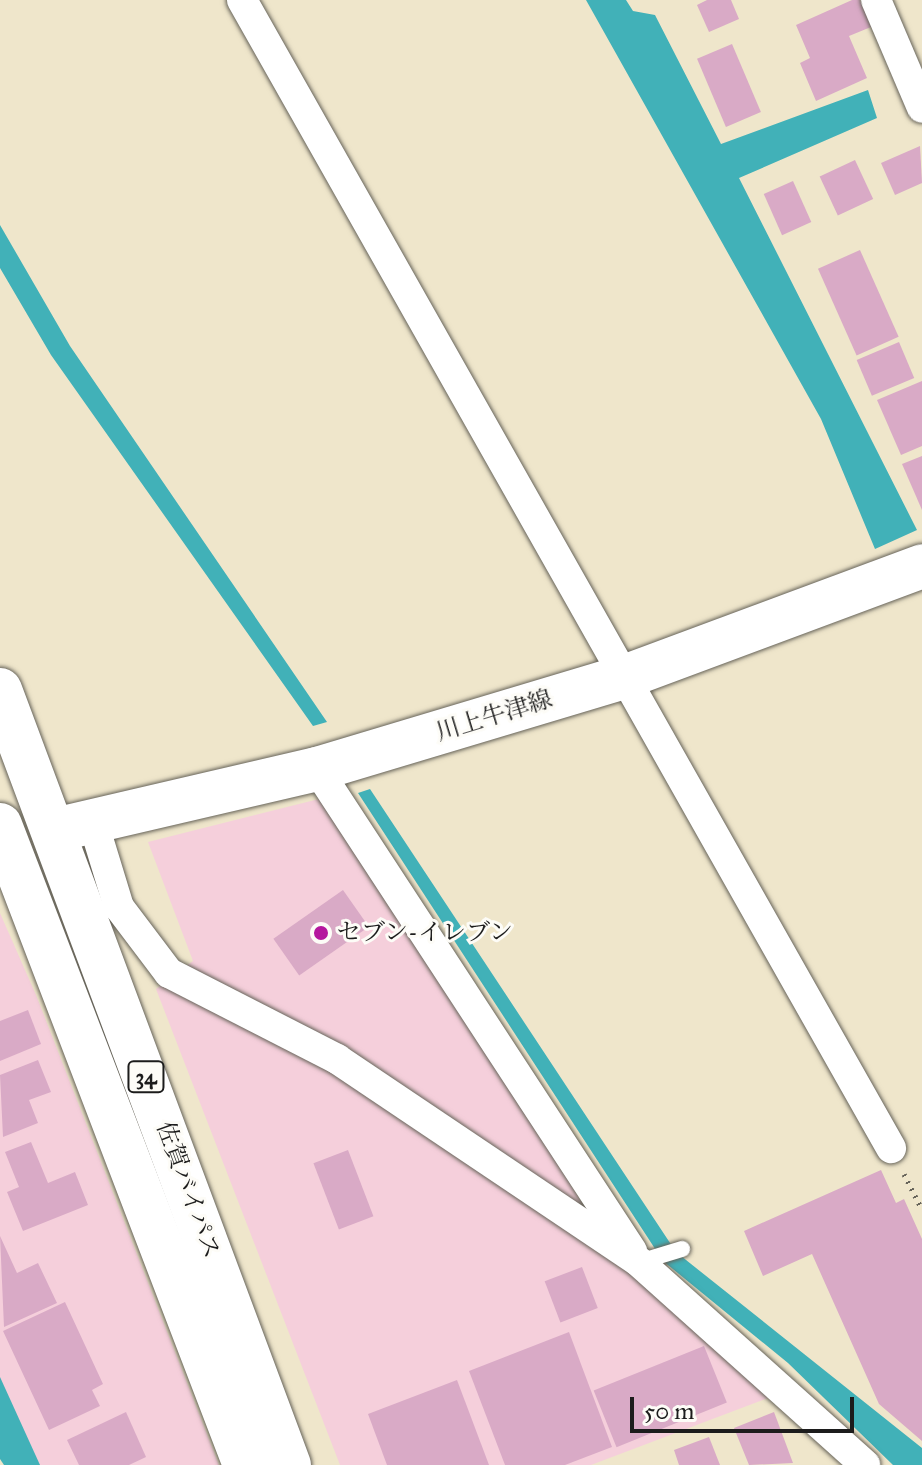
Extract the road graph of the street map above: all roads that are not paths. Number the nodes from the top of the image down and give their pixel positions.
1 (242, 0) edge
2 (876, 0) edge
3 (922, 108) edge
4 (922, 566) edge
5 (627, 676) junction
6 (0, 690) edge
7 (317, 769) junction
8 (0, 825) edge
9 (74, 826) junction
10 (891, 1148) road end
11 (682, 1249) dead end
12 (639, 1262) junction
13 (853, 1462) edge
14 (245, 1465) edge
15 (289, 1465) edge

1 - 5 street
2 - 3 street
4 - 5 main road, 川上牛津線
5 - 7 main road, 川上牛津線
5 - 10 street
6 - 9 main road, 佐賀バイパス / 34
7 - 9 main road, 川上牛津線
7 - 12 street
8 - 14 main road, 佐賀バイパス / 34
9 - 12 street
9 - 15 main road, 佐賀バイパス / 34
11 - 12 lane
12 - 13 street

